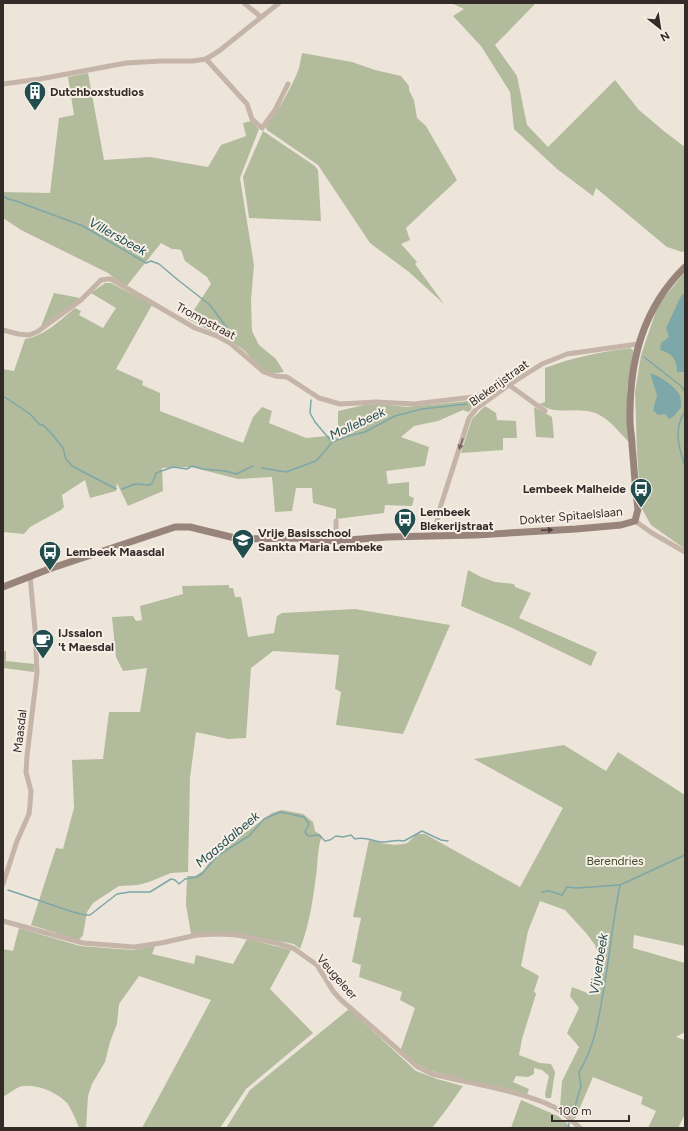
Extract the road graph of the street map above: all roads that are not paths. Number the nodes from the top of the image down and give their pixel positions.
1 (244, 3) edge
2 (279, 3) edge
3 (261, 17) junction
4 (206, 59) junction
5 (3, 84) edge
6 (288, 84) dead end
7 (685, 267) edge
8 (3, 330) edge
9 (638, 344) junction
10 (509, 385) junction
11 (473, 397) junction
12 (477, 408) junction
13 (545, 411) dead end
14 (336, 521) dead end
15 (634, 521) junction
16 (433, 536) junction
17 (336, 541) junction
18 (685, 552) edge
19 (30, 576) junction
20 (3, 588) edge
21 (3, 884) edge
22 (3, 921) edge
23 (580, 1128) edge

1 - 3 street
2 - 3 street
3 - 4 street
4 - 5 street
4 - 6 street
7 - 9 street, Dokter Spitaelslaan
8 - 11 street, Trompstraat
9 - 10 street, Blekerijstraat
9 - 15 street, Dokter Spitaelslaan
10 - 11 street, Trompstraat
10 - 12 street, Blekerijstraat
10 - 13 street
11 - 12 street
12 -> 16 street, Blekerijstraat
14 - 17 street
16 -> 15 street, Dokter Spitaelslaan
15 - 18 street
16 - 17 street, Dokter Spitaelslaan
17 - 19 street, Dokter Spitaelslaan
19 - 20 street, Dokter Spitaelslaan
19 - 21 street, Maasdal
22 - 23 street, Veugeleer

